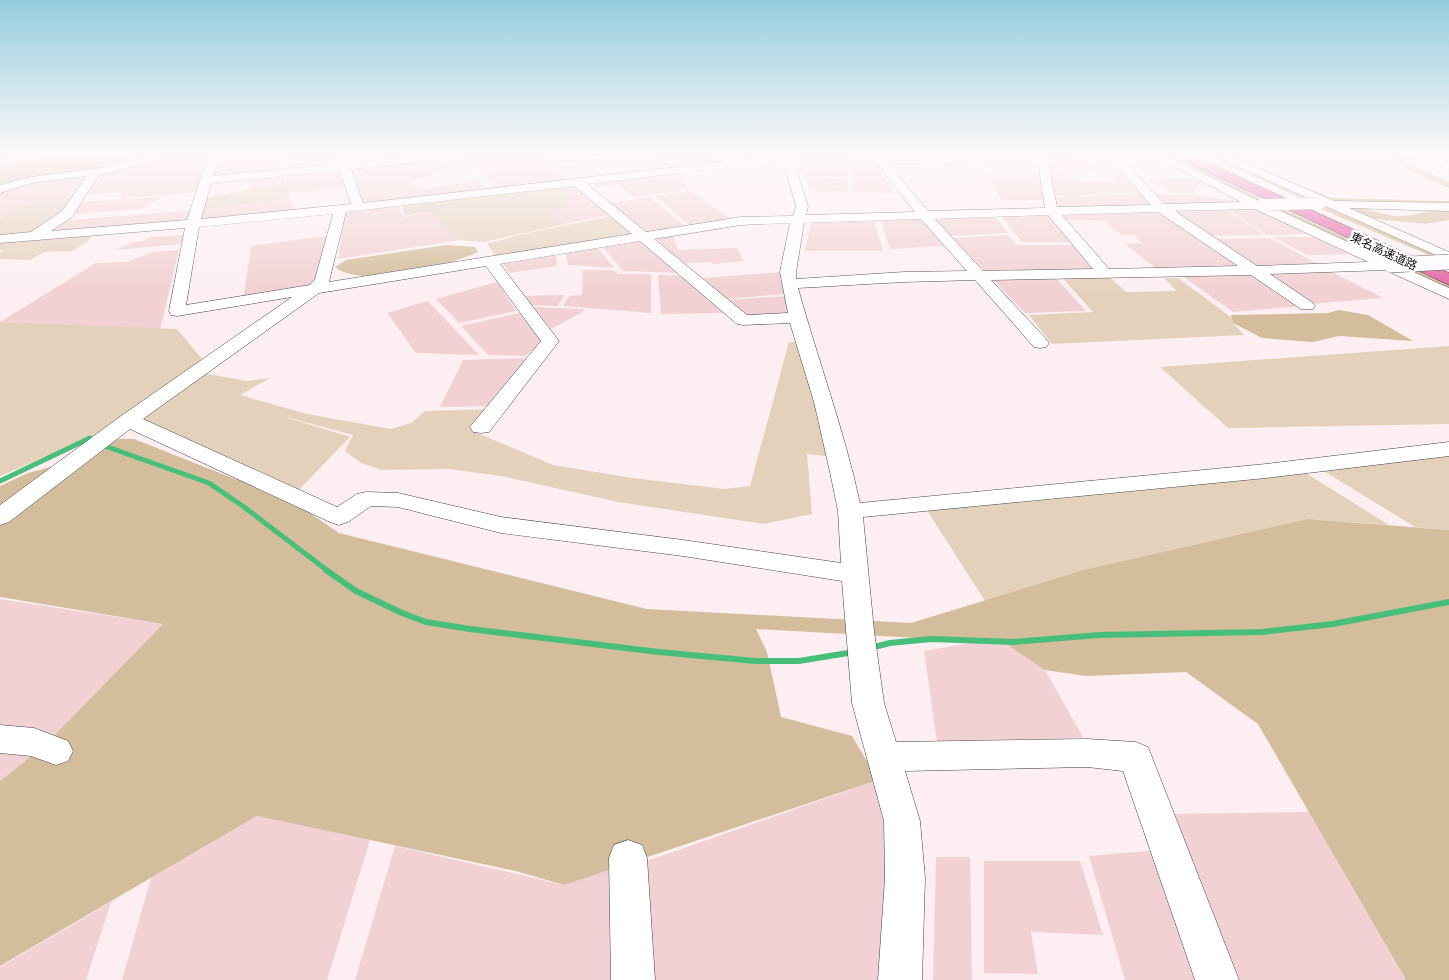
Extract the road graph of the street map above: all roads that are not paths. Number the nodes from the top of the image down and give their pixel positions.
1 (75, 202) edge
2 (200, 202) edge
3 (348, 202) edge
4 (407, 202) edge
5 (600, 202) edge
6 (801, 202) edge
7 (913, 202) edge
8 (1050, 202) edge
9 (1155, 202) edge
10 (1252, 202) edge
11 (1282, 202) edge
12 (1297, 202) edge
13 (1320, 202) edge
14 (1325, 204) junction
15 (1259, 205) junction
16 (1449, 207) edge
17 (1161, 208) junction
18 (349, 209) junction
19 (1052, 212) junction
20 (925, 216) junction
21 (799, 220) junction
22 (193, 223) junction
23 (35, 236) junction
24 (644, 237) junction
25 (0, 239) edge
26 (1449, 257) edge
27 (490, 261) junction
28 (1449, 262) edge
29 (1388, 266) junction
30 (1254, 270) junction
31 (1449, 271) edge
32 (1105, 273) junction
33 (980, 275) junction
34 (1449, 280) edge
35 (789, 284) junction
36 (314, 290) junction
37 (1449, 294) edge
38 (1307, 306) dead end
39 (797, 318) junction
40 (1040, 343) dead end
41 (128, 420) junction
42 (481, 427) dead end
43 (1449, 449) edge
44 (850, 511) junction
45 (0, 517) edge
46 (855, 574) junction
47 (0, 739) edge
48 (56, 751) dead end
49 (883, 757) junction
50 (628, 858) dead end
51 (633, 980) edge
52 (900, 980) edge
53 (1217, 980) edge

1 - 23 street
2 - 22 street
3 - 18 street
4 - 18 street
5 - 24 street
6 - 21 street
7 - 20 street
8 - 19 street
9 - 17 street
10 - 15 street
11 - 34 highway, 東名高速道路
12 - 31 highway, 東名高速道路
13 - 14 street
14 - 15 street, bridge
14 - 16 street
14 - 26 street
15 - 17 street
15 - 29 street
17 - 19 street
17 - 30 street
18 - 22 street
18 - 36 street
19 - 20 street
19 - 32 street
20 - 21 street
20 - 33 street
21 - 24 street
21 - 35 street
22 - 23 street
22 - 36 street
23 - 25 street
24 - 27 street
24 - 39 street
27 - 36 street
27 - 42 street
28 - 29 street, bridge
29 - 30 street
29 - 37 street
30 - 32 street
30 - 38 street
32 - 33 street
33 - 35 street
33 - 40 street
35 - 39 street
36 - 41 street
39 - 44 street
41 - 45 street
41 - 46 street
43 - 44 street
44 - 46 street
46 - 49 street
47 - 48 street
49 - 52 street
49 - 53 street
50 - 51 street

